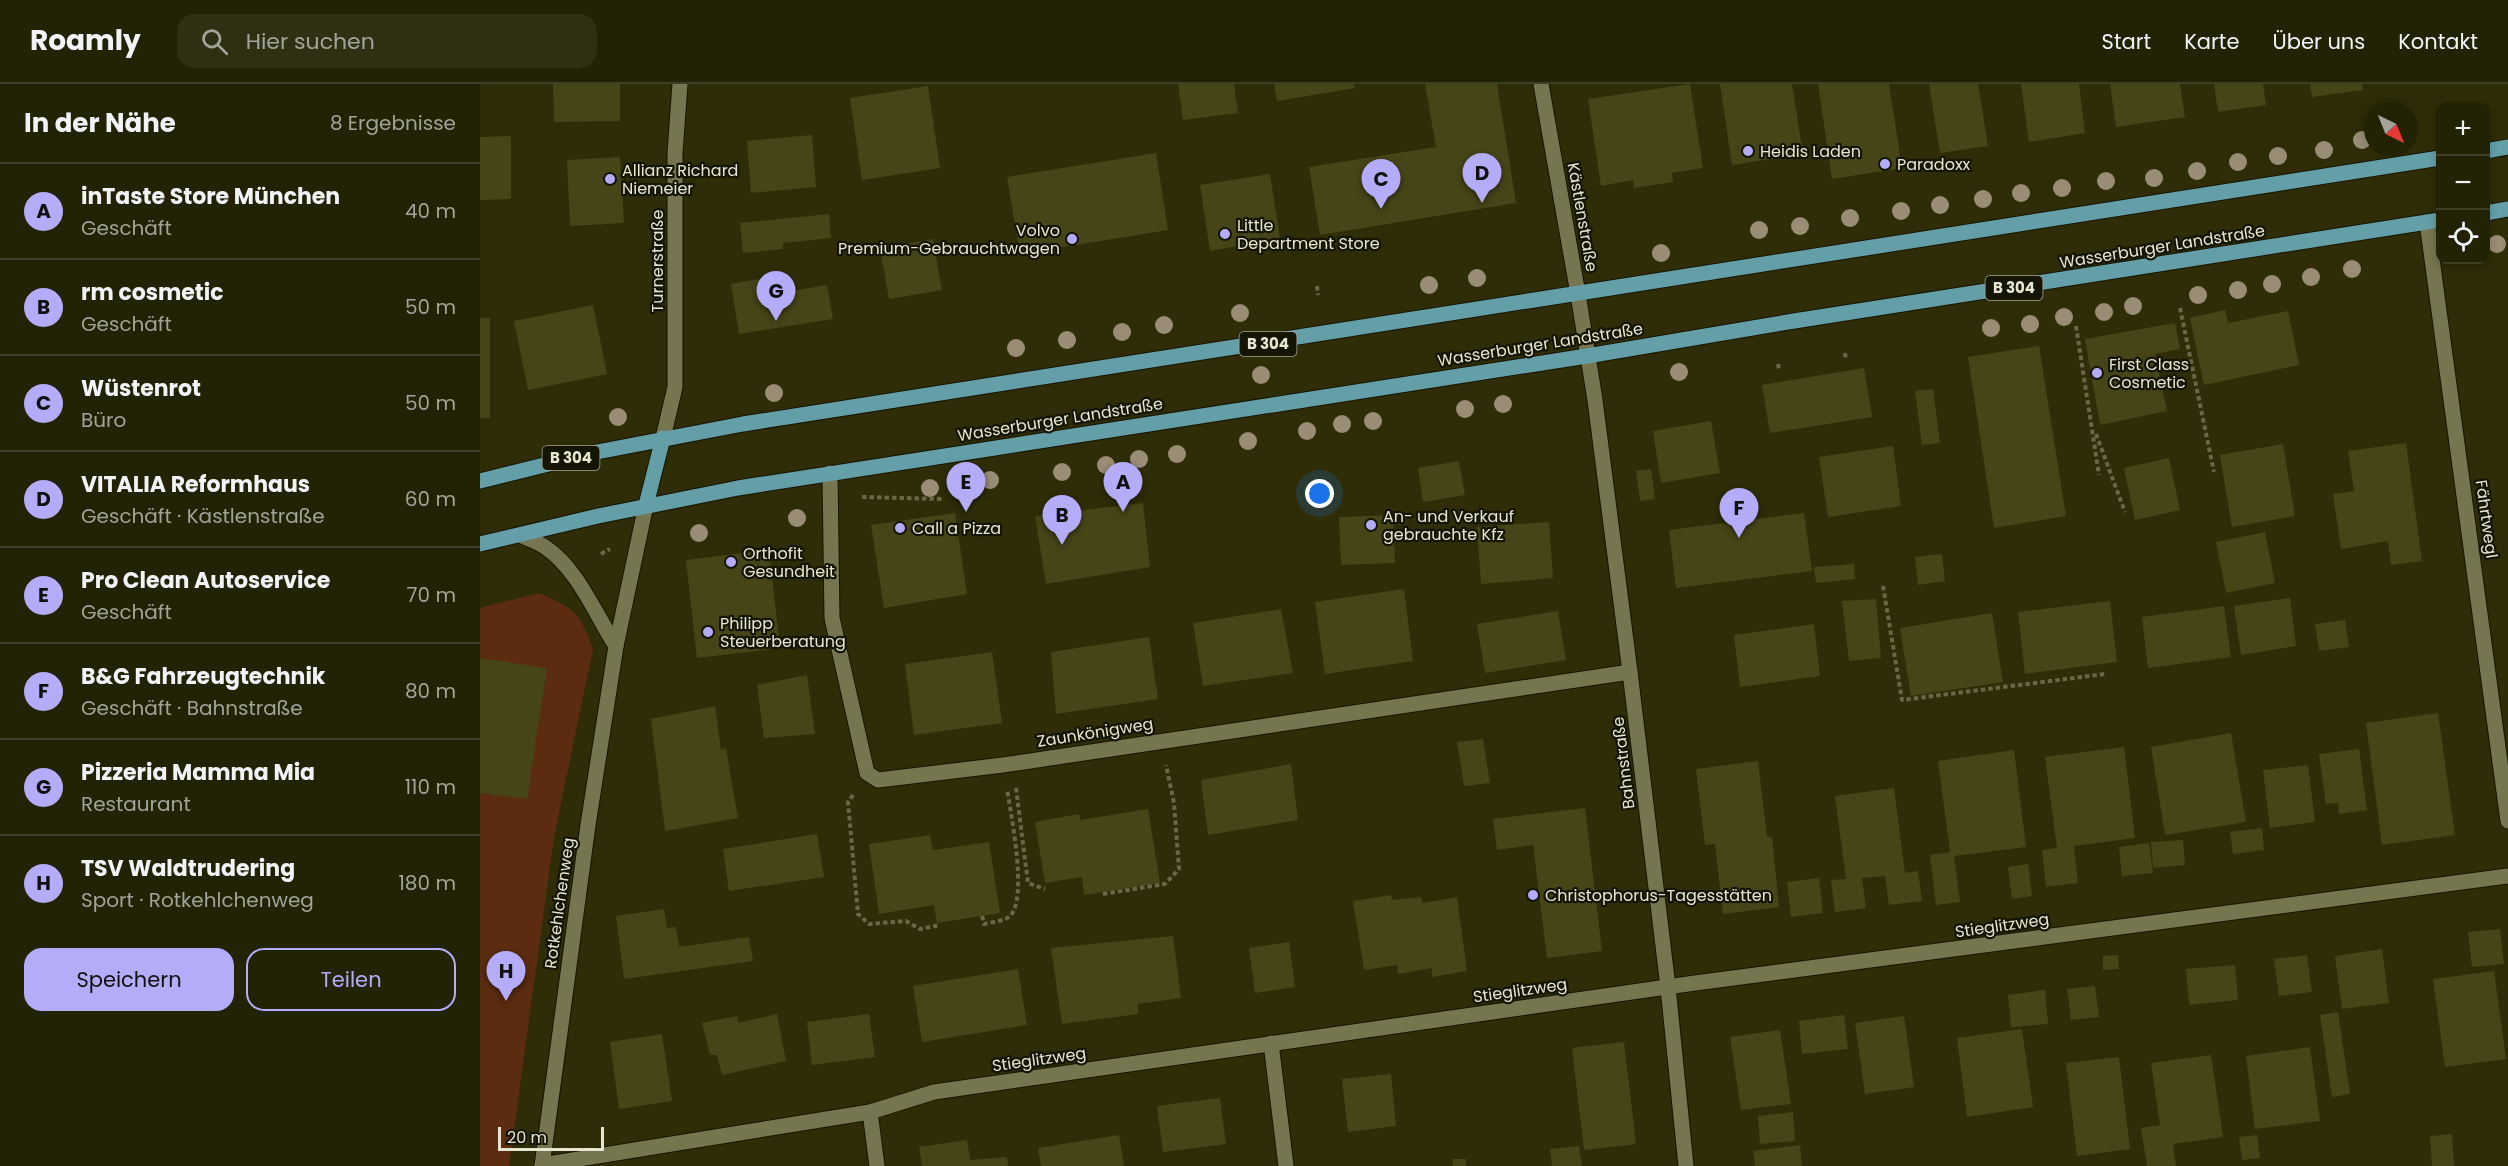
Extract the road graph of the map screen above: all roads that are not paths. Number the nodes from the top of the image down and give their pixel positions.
1 (1541, 84) edge
2 (685, 85) edge
3 (2508, 147) edge
4 (2490, 150) edge
5 (2436, 159) edge
6 (2508, 209) edge
7 (2490, 212) edge
8 (2434, 221) edge
9 (1578, 294) junction
10 (1587, 356) junction
11 (663, 438) junction
12 (830, 473) junction
13 (480, 481) edge
14 (646, 505) junction
15 (520, 535) junction
16 (480, 544) edge
17 (616, 646) junction
18 (1630, 672) junction
19 (2508, 820) edge
20 (2508, 876) edge
21 (1668, 987) junction
22 (1271, 1043) junction
23 (870, 1112) junction
24 (542, 1165) edge
25 (877, 1166) edge
26 (1286, 1166) edge
27 (1686, 1166) edge

1 - 9 street, Kästlenstraße
2 - 11 street, Turnerstraße
3 - 4 main road
5 - 9 main road, B 304
6 - 7 main road
8 - 10 main road, Wasserburger Landstraße / B 304
8 - 19 street, Fährtwegl
9 - 10 street, Kästlenstraße
9 - 11 main road, B 304
10 - 12 main road, Wasserburger Landstraße / B 304
10 - 18 street, Bahnstraße
11 - 13 main road, B 304
11 - 14 main road
12 - 14 main road, Wasserburger Landstraße / B 304
12 - 18 street, Zaunkönigweg
14 - 15 main road, Wasserburger Landstraße / B 304
14 - 17 street, Rotkehlchenweg
15 - 16 main road, Wasserburger Landstraße / B 304
15 - 17 street
17 - 24 street, Rotkehlchenweg
18 - 21 street, Bahnstraße
20 - 21 street, Stieglitzweg
21 - 22 street, Stieglitzweg
21 - 27 street, Bahnstraße
22 - 23 street, Stieglitzweg
22 - 26 street
23 - 24 street, Stieglitzweg
23 - 25 street

